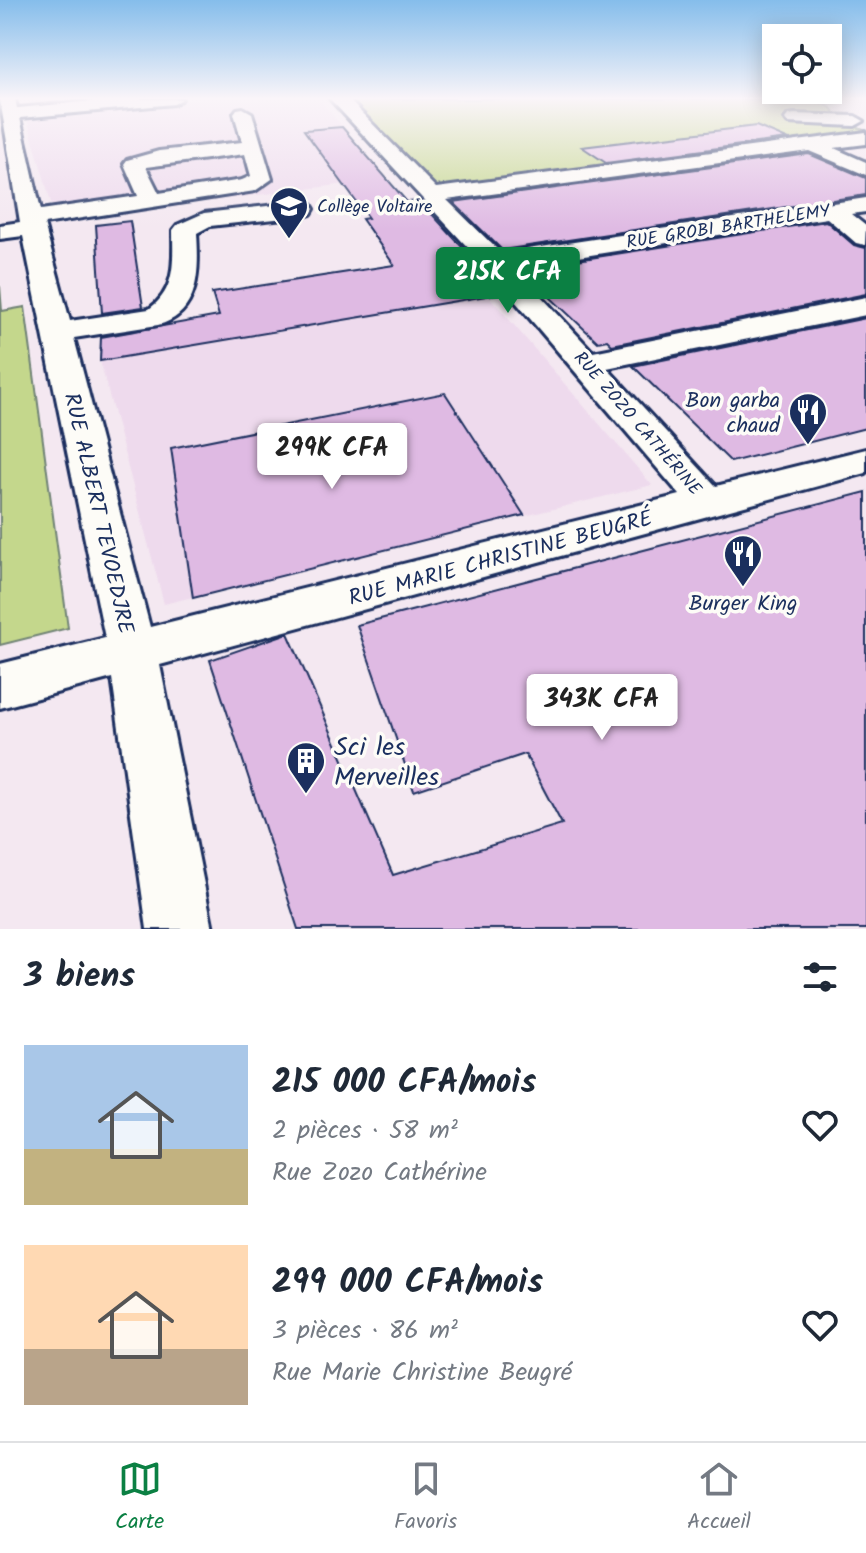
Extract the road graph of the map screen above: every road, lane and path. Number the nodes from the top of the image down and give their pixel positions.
1 (13, 142) edge
2 (252, 142) edge
3 (381, 142) edge
4 (832, 142) edge
5 (811, 145) junction
6 (253, 147) junction
7 (866, 169) edge
8 (433, 195) junction
9 (151, 200) junction
10 (866, 205) edge
11 (303, 209) dead end
12 (832, 210) junction
13 (21, 226) edge
14 (865, 238) edge
15 (495, 262) junction
16 (866, 306) edge
17 (57, 332) junction
18 (586, 363) junction
19 (866, 461) edge
20 (708, 502) junction
21 (133, 654) junction
22 (0, 686) edge
23 (180, 929) edge

1 - 13 street, RUE ALBERT TEVOEDJRE
2 - 6 street
3 - 8 street, RUE ZOZO CATHÉRINE
4 - 5 street
5 - 7 street
5 - 8 street
6 - 9 street
6 - 9 street
8 - 15 street, RUE ZOZO CATHÉRINE
9 - 13 street
10 - 12 street, RUE GROBI BARTHELEMY
11 - 17 street
12 - 14 street
12 - 15 street, RUE GROBI BARTHELEMY
13 - 17 street, RUE ALBERT TEVOEDJRE
15 - 18 street, RUE ZOZO CATHÉRINE
16 - 18 street
17 - 21 street, RUE ALBERT TEVOEDJRE
18 - 20 street, RUE ZOZO CATHÉRINE
19 - 20 street, RUE MARIE CHRISTINE BEUGRÉ
20 - 21 street, RUE MARIE CHRISTINE BEUGRÉ
21 - 22 street, RUE MARIE CHRISTINE BEUGRÉ
21 - 23 street, RUE ALBERT TEVOEDJRE

